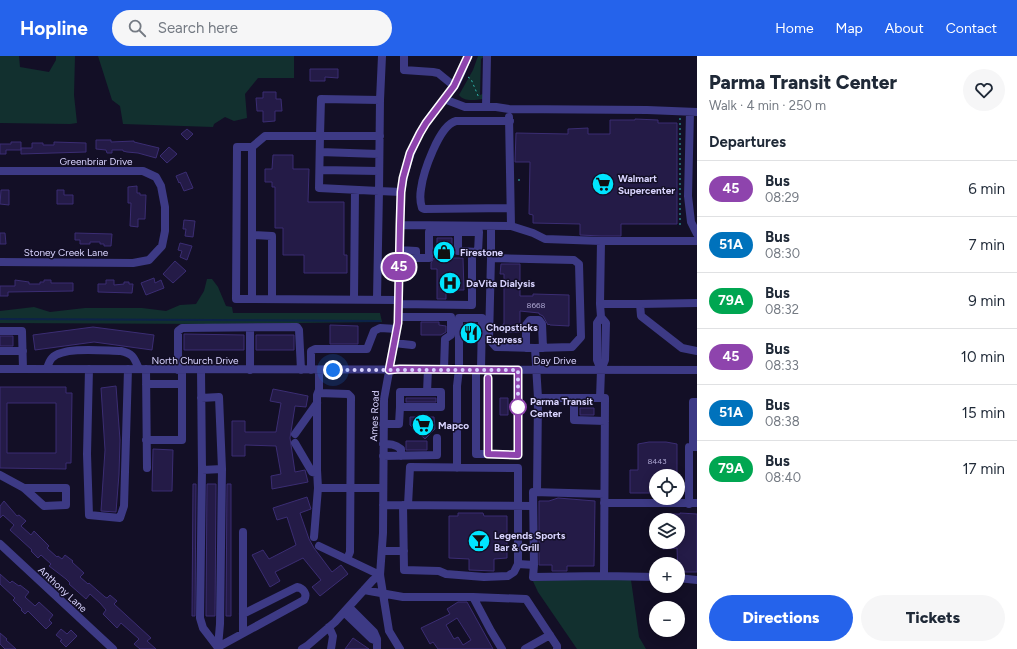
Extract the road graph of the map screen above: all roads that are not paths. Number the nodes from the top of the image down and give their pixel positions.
1 (382, 56) edge
2 (404, 56) edge
3 (468, 56) edge
4 (487, 56) edge
5 (454, 86) junction
6 (444, 99) junction
7 (380, 100) junction
8 (486, 107) junction
9 (509, 109) junction
10 (693, 112) edge
11 (510, 121) junction
12 (320, 136) junction
13 (380, 136) junction
14 (252, 148) junction
15 (320, 152) junction
16 (379, 154) junction
17 (320, 170) junction
18 (0, 171) edge
19 (379, 171) junction
20 (355, 190) junction
21 (379, 191) junction
22 (401, 192) junction
23 (693, 202) edge
24 (510, 208) junction
25 (400, 225) junction
26 (492, 226) junction
27 (511, 226) junction
28 (458, 232) junction
29 (697, 234) edge
30 (252, 235) junction
31 (602, 241) junction
32 (697, 241) edge
33 (399, 250) junction
34 (472, 252) junction
35 (491, 258) junction
36 (0, 262) edge
37 (133, 263) joint
38 (252, 299) junction
39 (272, 299) junction
40 (354, 299) junction
41 (377, 299) junction
42 (398, 302) junction
43 (697, 303) edge
44 (600, 304) junction
45 (640, 304) junction
46 (398, 317) junction
47 (250, 328) junction
48 (397, 329) junction
49 (0, 331) edge
50 (394, 343) junction
51 (412, 345) dead end
52 (526, 348) junction
53 (539, 348) junction
54 (0, 351) edge
55 (23, 351) junction
56 (697, 351) edge
57 (0, 369) edge
58 (23, 369) junction
59 (47, 369) junction
60 (89, 369) junction
61 (128, 369) junction
62 (143, 369) junction
63 (428, 369) junction
64 (444, 369) junction
65 (459, 369) junction
66 (482, 369) junction
67 (180, 370) junction
68 (201, 370) junction
69 (250, 370) junction
70 (301, 370) junction
71 (315, 370) junction
72 (389, 370) junction
73 (518, 370) junction
74 (536, 370) junction
75 (601, 370) junction
76 (697, 370) edge
77 (146, 384) junction
78 (182, 384) junction
79 (427, 392) junction
80 (318, 393) junction
81 (201, 398) junction
82 (538, 398) junction
83 (574, 398) junction
84 (600, 398) junction
85 (317, 402) junction
86 (697, 402) edge
87 (400, 407) junction
88 (605, 421) junction
89 (383, 424) junction
90 (295, 434) dead end
91 (437, 438) dead end
92 (146, 440) junction
93 (295, 443) dead end
94 (383, 444) junction
95 (695, 447) edge
96 (488, 454) junction
97 (383, 456) junction
98 (401, 456) junction
99 (147, 468) dead end
100 (457, 468) junction
101 (222, 469) junction
102 (202, 470) junction
103 (317, 473) junction
104 (0, 475) edge
105 (24, 488) junction
106 (318, 488) junction
107 (351, 488) junction
108 (383, 488) junction
109 (537, 492) junction
110 (604, 494) junction
111 (604, 503) junction
112 (693, 503) edge
113 (383, 505) junction
114 (406, 505) junction
115 (518, 506) junction
116 (533, 506) junction
117 (243, 532) dead end
118 (314, 537) dead end
119 (0, 544) edge
120 (319, 546) dead end
121 (382, 550) junction
122 (404, 550) junction
123 (348, 559) junction
124 (518, 564) junction
125 (534, 565) junction
126 (380, 575) junction
127 (604, 576) junction
128 (649, 577) edge
129 (685, 579) edge
130 (697, 580) edge
131 (364, 590) junction
132 (383, 592) junction
133 (473, 597) junction
134 (346, 609) junction
135 (243, 614) junction
136 (329, 627) junction
137 (243, 633) junction
138 (550, 635) junction
139 (377, 645) edge
140 (219, 648) edge
141 (113, 649) edge
142 (302, 649) edge
143 (331, 649) edge
144 (400, 649) edge
145 (502, 649) edge
146 (525, 649) edge
147 (557, 649) edge

1 - 7 street
2 - 5 street
3 - 5 street, Ames Road
4 - 8 street
5 - 6 street, Ames Road
6 - 8 street
6 - 22 street, Ames Road
7 - 12 street
7 - 13 street
8 - 9 street
9 - 10 street
9 - 11 street
10 - 23 street
11 - 24 street
11 - 24 street
12 - 13 street
12 - 14 street
12 - 15 street
13 - 16 street
14 - 30 street
14 - 38 street
15 - 16 street
15 - 17 street
16 - 19 street
17 - 19 street
17 - 20 street
18 - 37 street, Greenbriar Drive
19 - 21 street
20 - 21 street
20 - 40 street
21 - 22 street
21 - 41 street
22 - 25 street, Ames Road
23 - 29 street
24 - 27 street
25 - 26 street
25 - 33 street, Ames Road
26 - 27 street
26 - 35 street
27 - 31 street
28 - 33 street
28 - 34 street
28 - 34 street
30 - 38 street
30 - 39 street
31 - 32 street
31 - 44 street
33 - 42 street, Ames Road
34 - 42 street
35 - 52 street
35 - 53 street
36 - 37 street, Stoney Creek Lane
38 - 39 street
39 - 40 street
40 - 41 street
41 - 42 street
42 - 46 street, Ames Road
43 - 45 street
44 - 45 street
44 - 75 street
45 - 56 street
46 - 48 street, Ames Road
46 - 64 street
47 - 67 street
47 - 69 street
47 - 70 street
48 - 50 street, Ames Road
48 - 71 street
49 - 55 street
50 - 51 street
50 - 72 street, Ames Road
52 - 53 street
52 - 53 street
53 - 74 street
54 - 55 street
55 - 58 street
57 - 58 street, North Church Drive
58 - 59 street, North Church Drive
59 - 60 street, North Church Drive
59 - 62 street
60 - 61 street, North Church Drive
60 - 61 street
61 - 62 street, North Church Drive
62 - 67 street, North Church Drive
62 - 77 street
63 - 64 street, Day Drive
63 - 72 street, Day Drive
63 - 79 street
64 - 65 street, Day Drive
65 - 66 street, Day Drive
65 - 66 street
65 - 100 street
66 - 73 street, Day Drive
66 - 96 street
66 - 96 street
67 - 68 street, North Church Drive
67 - 78 street
68 - 69 street, North Church Drive
68 - 81 street
69 - 70 street, North Church Drive
70 - 71 street, North Church Drive
71 - 72 street, North Church Drive
71 - 80 street
72 - 89 street, Ames Road
73 - 74 street, Day Drive
73 - 96 street
74 - 75 street, Day Drive
74 - 82 street
75 - 76 street, Day Drive
75 - 84 street
77 - 78 street
77 - 92 street
78 - 92 street
79 - 87 street
79 - 87 street
80 - 85 street
80 - 107 street
81 - 101 street
81 - 102 street
82 - 83 street
82 - 109 street
83 - 84 street
83 - 88 street
84 - 88 street
85 - 90 street
85 - 103 street
86 - 95 street
87 - 89 street
88 - 110 street
89 - 94 street, Ames Road
91 - 98 street
92 - 99 street
93 - 103 street
94 - 97 street, Ames Road
94 - 98 street
95 - 112 street
97 - 98 street
97 - 108 street, Ames Road
100 - 114 street
100 - 115 street
101 - 102 street
101 - 140 street
102 - 140 street
103 - 106 street
104 - 105 street
105 - 105 street
106 - 107 street
106 - 118 street
107 - 108 street
107 - 123 street
108 - 113 street, Ames Road
109 - 110 street
109 - 116 street
110 - 111 street
111 - 112 street
111 - 127 street
113 - 114 street
113 - 121 street, Ames Road
114 - 115 street
114 - 122 street
115 - 116 street
115 - 124 street
116 - 125 street
117 - 135 street
119 - 141 street, Anthony Lane
120 - 123 street
121 - 122 street
121 - 126 street, Ames Road
122 - 124 street
123 - 126 street
124 - 125 street
125 - 127 street
126 - 131 street
126 - 132 street, Ames Road
127 - 128 street
129 - 130 street
131 - 132 street
131 - 134 street
132 - 133 street
132 - 144 street, Ames Road
133 - 138 street
133 - 145 street
134 - 136 street
134 - 139 street
135 - 137 street
135 - 137 street
136 - 142 street
136 - 143 street
137 - 140 street
138 - 146 street
138 - 147 street

